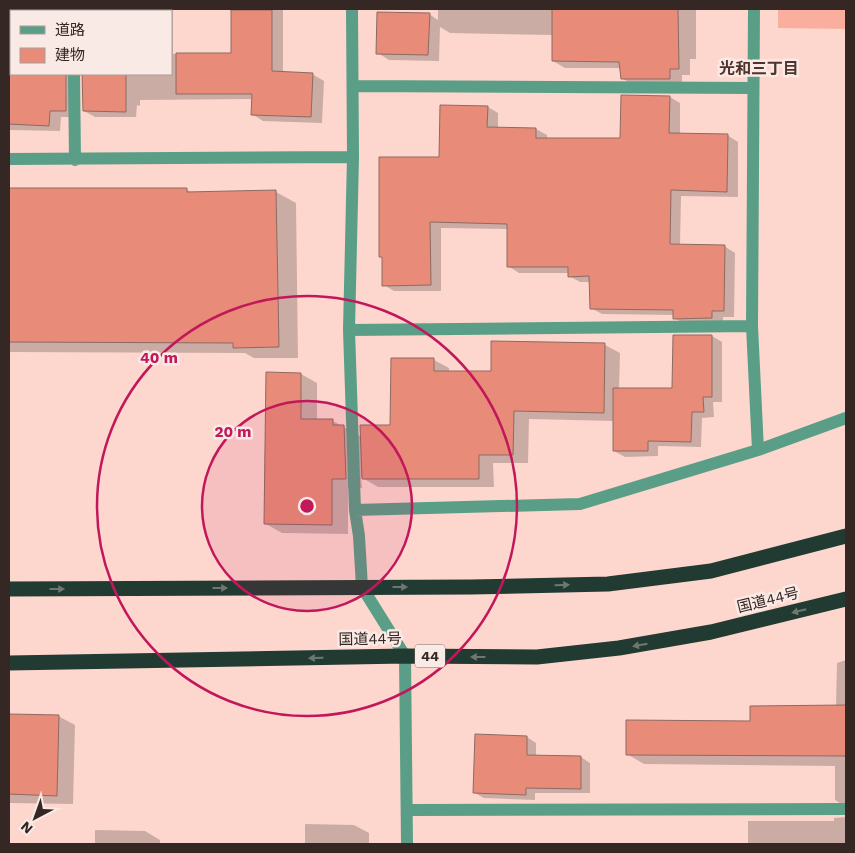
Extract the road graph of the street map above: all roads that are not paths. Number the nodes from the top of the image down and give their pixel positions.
1 (352, 9) edge
2 (754, 9) edge
3 (74, 75) edge
4 (353, 86) junction
5 (753, 88) junction
6 (352, 157) junction
7 (9, 159) edge
8 (75, 160) junction
9 (752, 326) junction
10 (349, 330) junction
11 (846, 418) edge
12 (758, 450) junction
13 (355, 510) junction
14 (846, 536) edge
15 (362, 587) junction
16 (9, 590) edge
17 (846, 599) edge
18 (405, 656) junction
19 (9, 663) edge
20 (846, 809) edge
21 (408, 810) junction
22 (408, 844) edge

1 - 4 street
2 - 5 street
3 - 8 street
4 - 5 street
4 - 6 street
5 - 9 street
6 - 8 street
6 - 10 street
7 - 8 street
9 - 10 street
9 - 12 street
10 - 13 street
11 - 12 street
12 - 13 street
13 - 15 street
15 -> 14 highway
16 -> 15 highway
15 - 18 street
17 -> 18 highway, 国道44号 / 44
18 -> 19 highway, 国道44号 / 44
18 - 21 street
20 - 21 street
21 - 22 street

